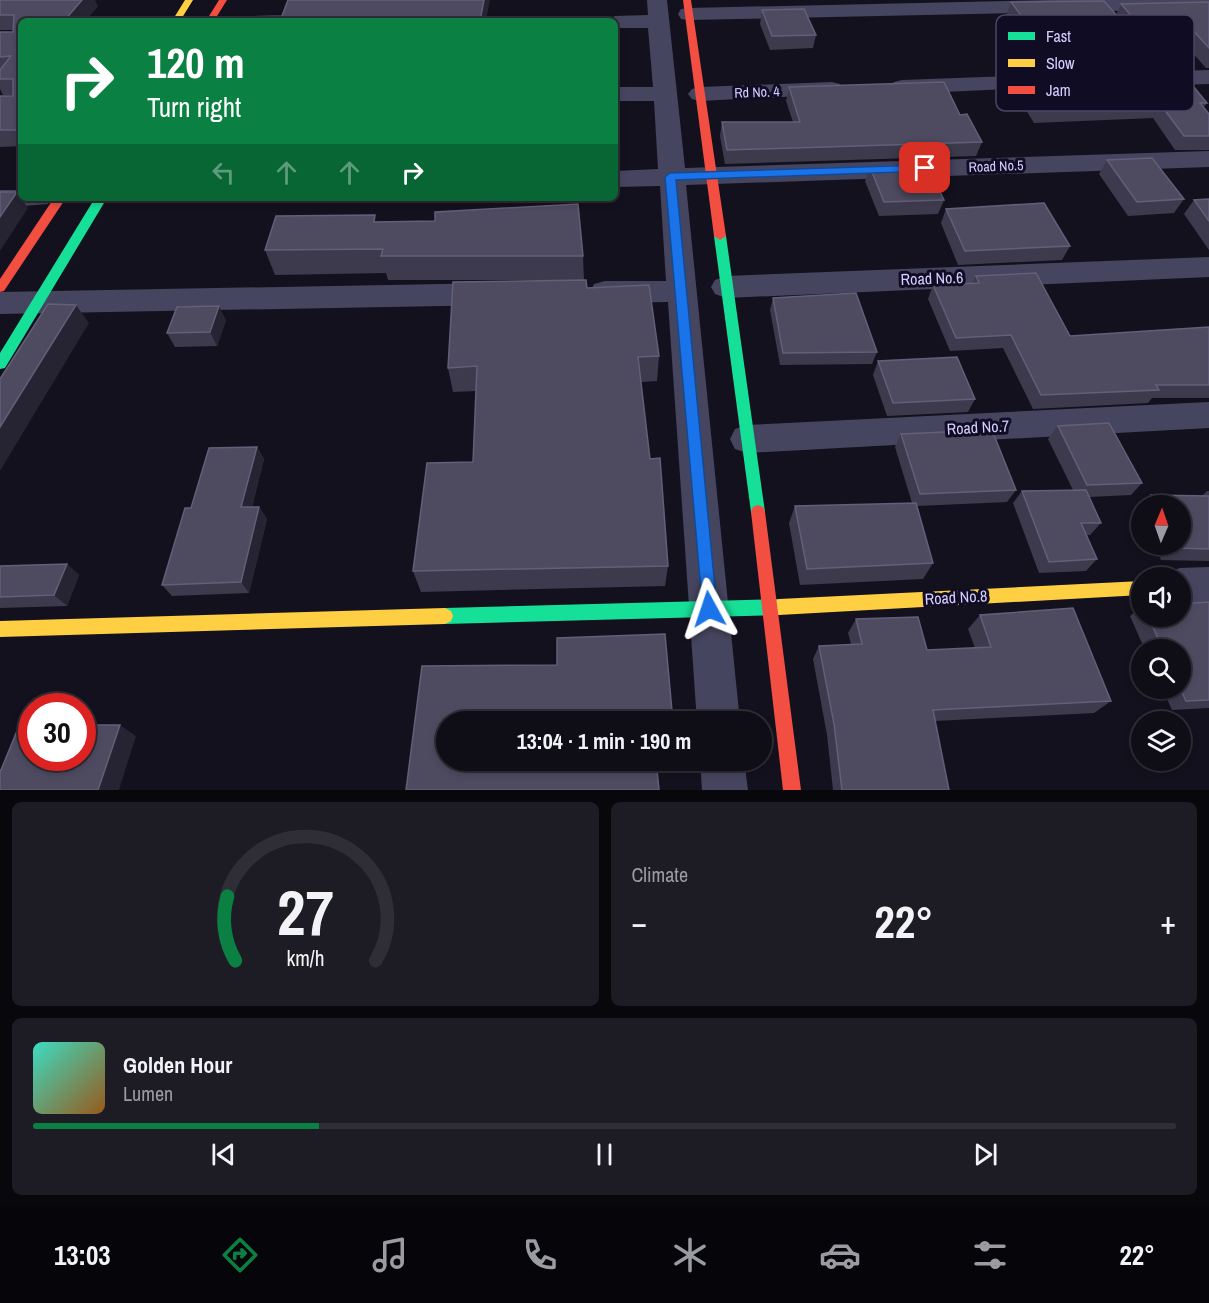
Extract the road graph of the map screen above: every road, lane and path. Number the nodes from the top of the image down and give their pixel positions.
1 (189, 0) edge
2 (223, 0) edge
3 (1209, 3) edge
4 (688, 7) edge
5 (657, 10) edge
6 (178, 18) edge
7 (212, 18) edge
8 (618, 21) edge
9 (1194, 77) edge
10 (1209, 77) edge
11 (996, 84) edge
12 (854, 88) edge
13 (878, 88) edge
14 (663, 93) junction
15 (618, 94) edge
16 (700, 94) junction
17 (1209, 159) edge
18 (712, 175) junction
19 (670, 177) junction
20 (618, 178) edge
21 (0, 199) edge
22 (18, 199) edge
23 (58, 201) edge
24 (99, 201) edge
25 (1209, 267) edge
26 (726, 287) junction
27 (0, 288) edge
28 (681, 291) junction
29 (573, 293) edge
30 (526, 294) edge
31 (38, 302) junction
32 (0, 303) edge
33 (0, 364) edge
34 (1209, 415) edge
35 (747, 439) junction
36 (1209, 585) edge
37 (1191, 586) edge
38 (1131, 589) edge
39 (771, 607) junction
40 (709, 609) junction
41 (0, 629) edge
42 (718, 711) edge
43 (723, 771) edge
44 (725, 790) edge
45 (792, 790) edge

1 - 6 street
2 - 7 street
3 - 4 street
4 - 16 street
5 - 8 street
5 - 14 street
9 - 10 street
11 - 13 street
12 - 16 street, Rd No. 4
14 - 15 street
14 - 19 street
16 - 18 street
17 - 18 street, Road No.5
18 - 19 street, Road No.5
18 - 26 street
19 - 20 street, Road No.5
19 - 28 street
21 - 22 street
23 - 27 street
24 - 31 street
25 - 26 street, Road No.6
26 - 35 street
28 - 29 street
28 - 40 street
30 - 31 street
31 - 32 street
31 - 33 street
34 - 35 street, Road No.7
35 - 39 street
36 - 37 street
38 - 39 street, Road No.8
39 - 40 street, Road No.8
39 - 45 street
40 - 41 street, Road No.8
40 - 42 street
43 - 44 street

